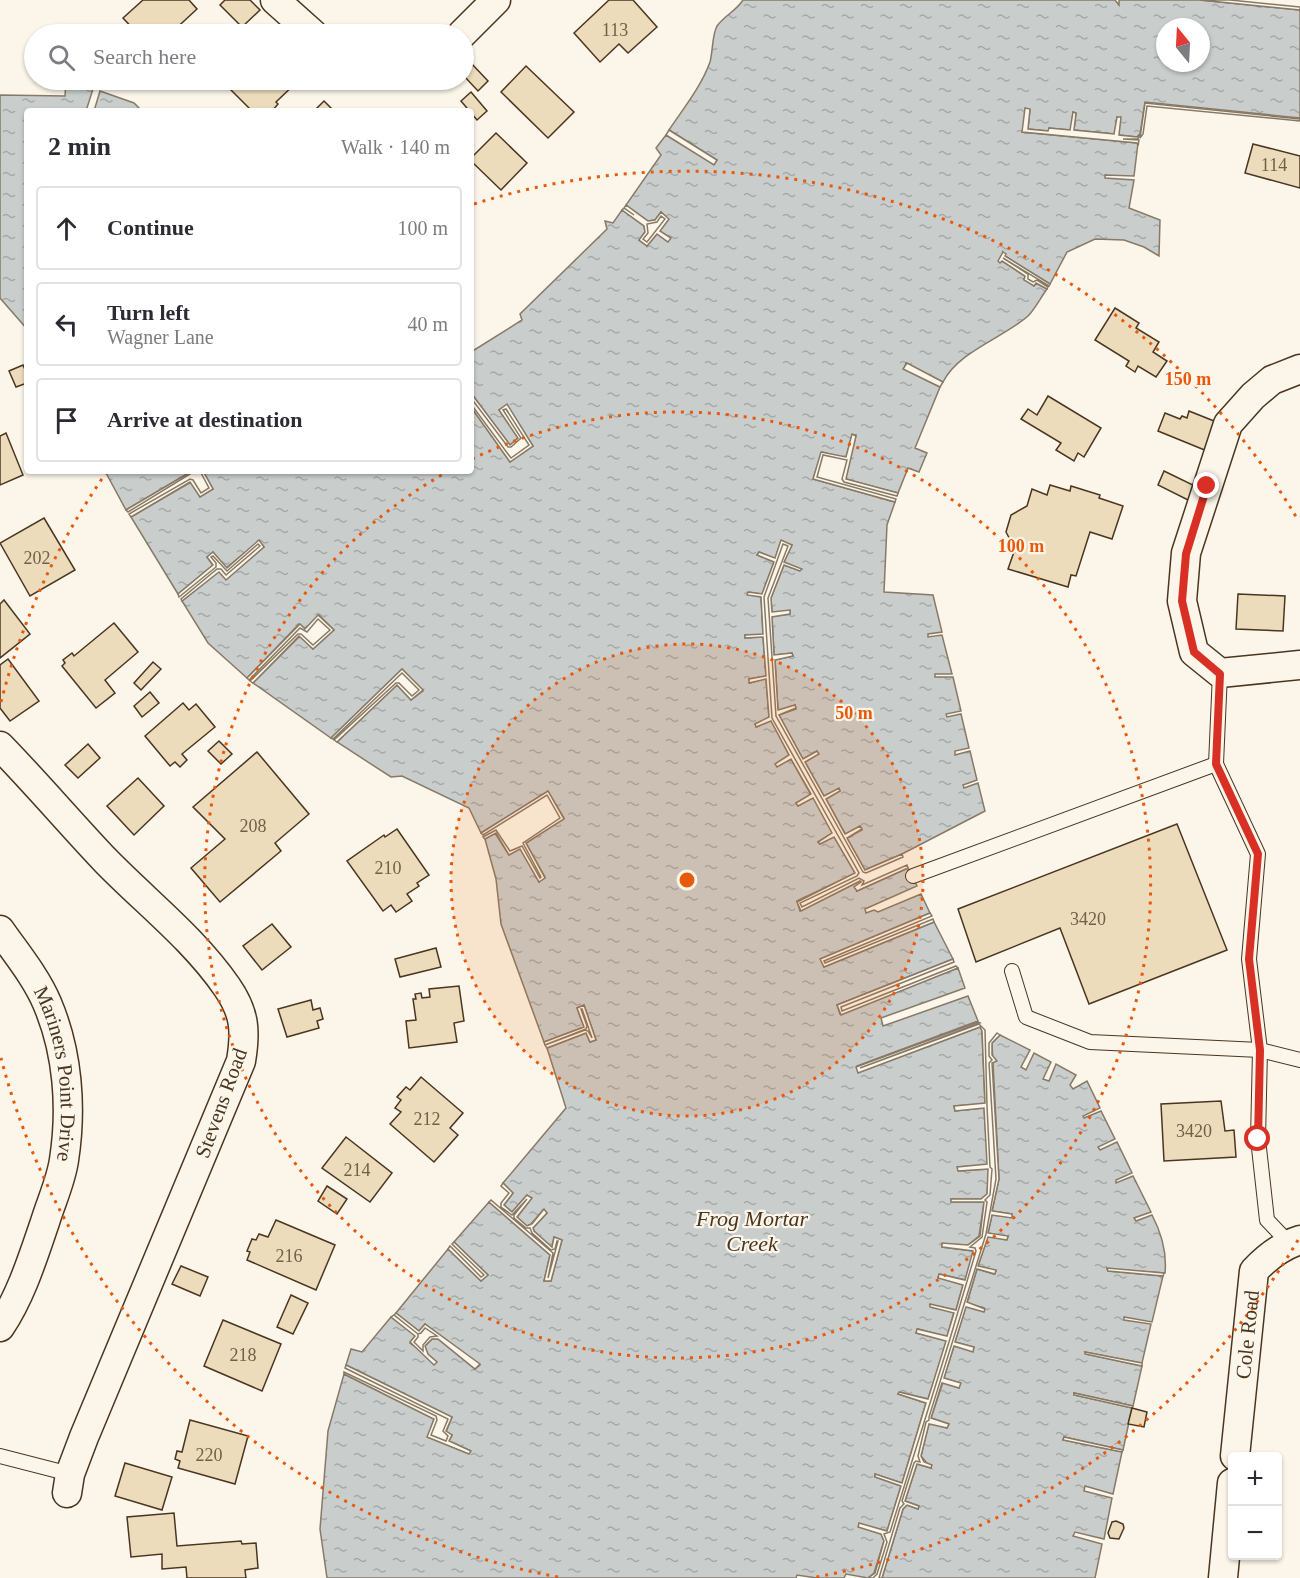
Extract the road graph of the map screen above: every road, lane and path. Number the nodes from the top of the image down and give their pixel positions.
1 (275, 0) edge
2 (496, 0) edge
3 (302, 24) edge
4 (472, 24) edge
5 (1300, 369) edge
6 (1300, 665) edge
7 (1220, 674) junction
8 (0, 746) edge
9 (1216, 764) junction
10 (913, 876) dead end
11 (0, 930) edge
12 (1012, 971) dead end
13 (1260, 1050) junction
14 (1300, 1060) edge
15 (1294, 1242) edge
16 (0, 1327) edge
17 (1235, 1452) edge
18 (0, 1456) edge
19 (68, 1484) joint
20 (1231, 1506) edge
21 (1223, 1578) edge

1 - 3 street
2 - 4 street
5 - 7 street
6 - 7 street
7 - 9 lane
8 - 19 street, Stevens Road
9 - 10 lane
9 - 13 lane
11 - 16 street, Mariners Point Drive
12 - 13 lane
13 - 14 lane
13 - 15 lane
15 - 17 street, Cole Road
18 - 19 lane
20 - 21 street

